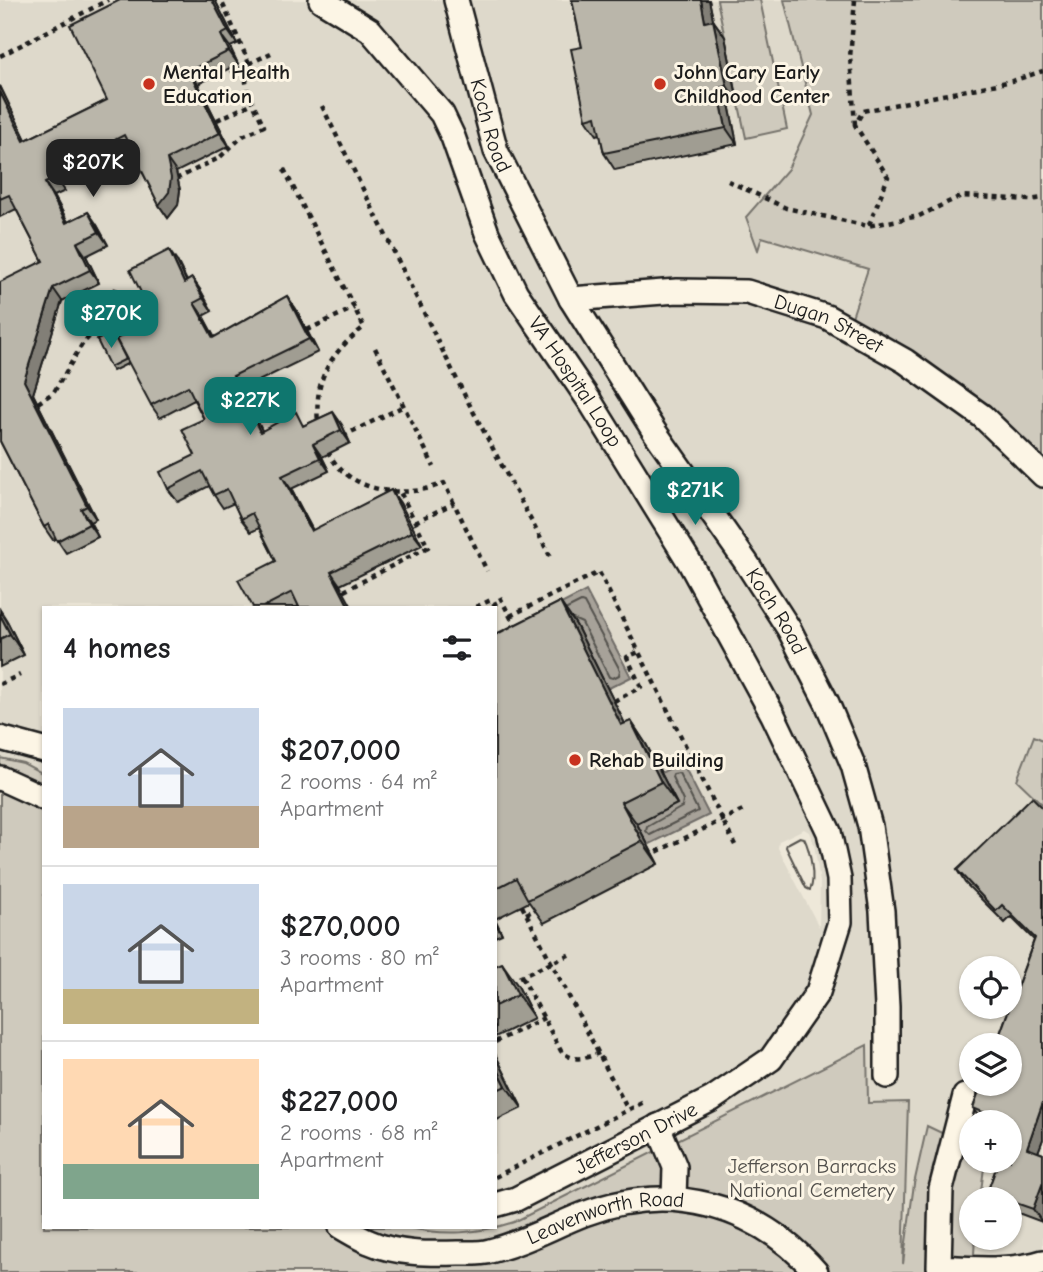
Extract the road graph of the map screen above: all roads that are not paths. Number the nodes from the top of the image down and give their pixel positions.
1 (321, 0) edge
2 (456, 0) edge
3 (571, 299) junction
4 (1043, 475) edge
5 (0, 738) edge
6 (42, 749) edge
7 (0, 778) edge
8 (42, 797) edge
9 (771, 1059) joint
10 (887, 1076) dead end
11 (965, 1096) dead end
12 (658, 1126) junction
13 (674, 1198) junction
14 (497, 1204) edge
15 (345, 1229) edge
16 (1043, 1262) edge
17 (816, 1272) edge

1 - 9 street, VA Hospital Loop
2 - 3 street, Koch Road
3 - 4 street, Dugan Street
3 - 10 street, Koch Road
5 - 6 street
7 - 8 street
9 - 12 street, Jefferson Drive
11 - 16 street
12 - 13 street
12 - 14 street, Jefferson Drive
13 - 15 street, Leavenworth Road
13 - 17 street, Leavenworth Road

